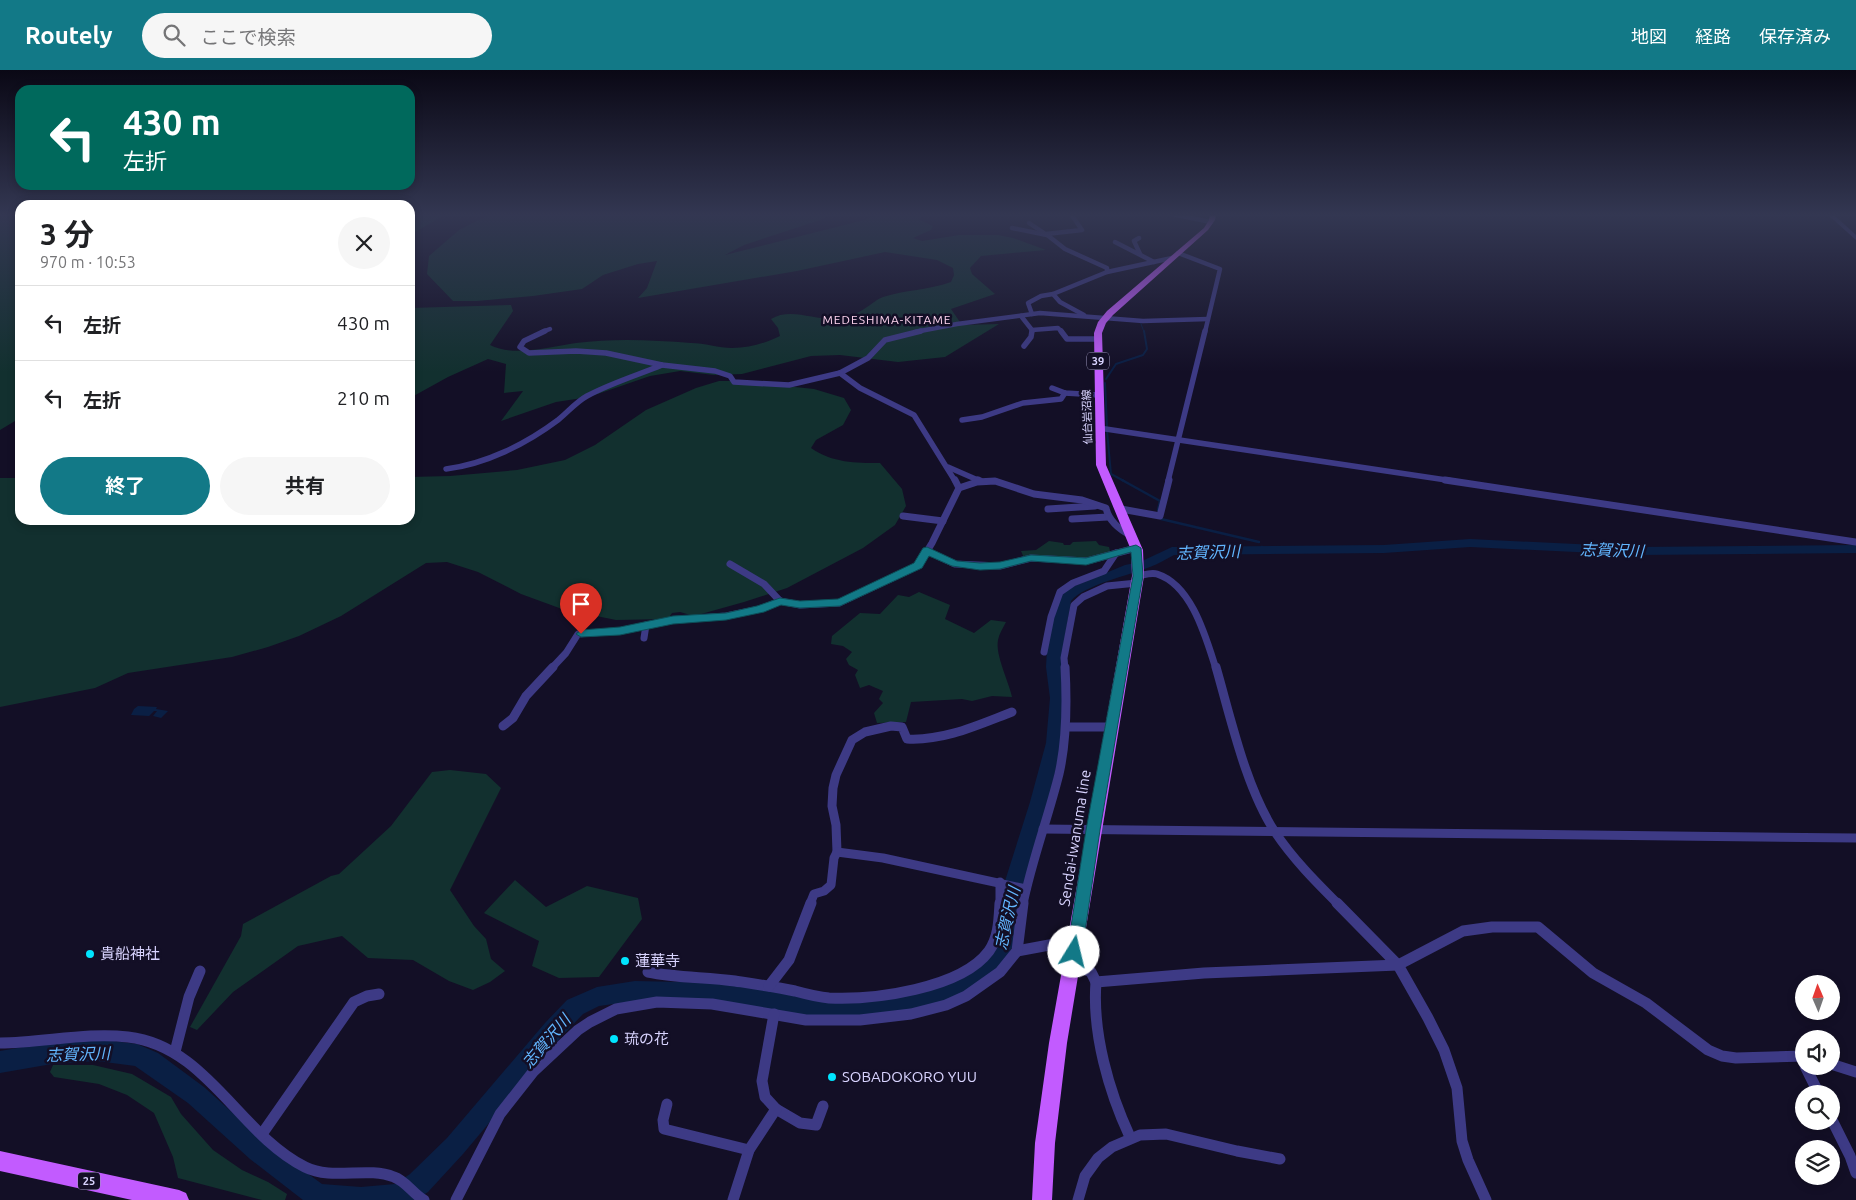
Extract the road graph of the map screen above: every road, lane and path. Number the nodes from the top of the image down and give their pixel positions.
1 (1104, 267) edge
2 (1132, 267) edge
3 (1162, 267) edge
4 (1213, 267) edge
5 (1107, 272) junction
6 (1052, 294) junction
7 (1032, 314) junction
8 (1021, 316) junction
9 (1088, 317) junction
10 (1105, 318) junction
11 (1208, 319) junction
12 (550, 329) dead end
13 (1032, 330) junction
14 (1098, 339) junction
15 (1024, 346) dead end
16 (662, 365) junction
17 (840, 373) junction
18 (1052, 388) dead end
19 (1065, 393) junction
20 (1098, 395) junction
21 (962, 420) dead end
22 (1099, 428) junction
23 (1179, 440) junction
24 (948, 467) junction
25 (446, 469) dead end
26 (984, 481) junction
27 (959, 488) junction
28 (1108, 500) junction
29 (1097, 506) junction
30 (1048, 509) dead end
31 (1121, 509) junction
32 (903, 516) dead end
33 (1108, 517) junction
34 (1072, 519) dead end
35 (943, 521) junction
36 (1132, 536) junction
37 (1856, 542) edge
38 (1136, 549) junction
39 (927, 550) junction
40 (1116, 554) junction
41 (730, 564) dead end
42 (1138, 577) junction
43 (780, 602) junction
44 (646, 625) junction
45 (644, 638) dead end
46 (1044, 652) dead end
47 (1012, 712) dead end
48 (503, 726) dead end
49 (1066, 727) junction
50 (1111, 727) junction
51 (1043, 829) junction
52 (1093, 830) junction
53 (1275, 832) junction
54 (1856, 838) edge
55 (837, 852) junction
56 (1002, 882) junction
57 (1023, 888) junction
58 (1076, 940) junction
59 (1017, 951) junction
60 (1072, 964) junction
61 (1398, 965) junction
62 (200, 971) dead end
63 (648, 972) dead end
64 (769, 986) junction
65 (1096, 988) junction
66 (379, 994) dead end
67 (774, 1014) junction
68 (0, 1044) edge
69 (175, 1052) junction
70 (1795, 1060) edge
71 (1840, 1067) edge
72 (1856, 1072) edge
73 (667, 1104) dead end
74 (823, 1106) dead end
75 (776, 1109) junction
76 (1837, 1130) edge
77 (262, 1134) junction
78 (1130, 1137) junction
79 (749, 1150) junction
80 (1280, 1159) dead end
81 (0, 1161) edge
82 (1856, 1173) edge
83 (419, 1197) edge
84 (178, 1200) edge
85 (456, 1200) edge
86 (733, 1200) edge
87 (1042, 1200) edge
88 (1078, 1200) edge
89 (1486, 1200) edge

1 - 5 street
2 - 5 street
3 - 10 main road, 仙台岩沼線 / 39
4 - 11 street
5 - 6 street
6 - 7 street
6 - 9 street
7 - 8 street
7 - 9 street
8 - 13 street
8 - 17 street
9 - 10 street
10 - 11 street
10 - 14 main road, 仙台岩沼線 / 39
11 - 23 street
12 - 16 street
13 - 14 street
13 - 15 street
14 - 20 main road, 仙台岩沼線 / 39
16 - 17 street
16 - 25 street
17 - 24 street
18 - 19 street
19 - 20 street
19 - 21 street
20 - 22 main road, 仙台岩沼線 / 39
22 - 23 street
22 - 28 main road, 仙台岩沼線 / 39
23 - 31 street
23 - 37 street
24 - 26 street
24 - 27 street
26 - 27 street
26 - 29 street
27 - 35 street
28 - 29 street
28 - 31 main road, 仙台岩沼線 / 39
28 - 33 street
29 - 30 street
31 - 36 main road, 仙台岩沼線 / 39
32 - 35 street
33 - 34 street
33 - 36 street
35 - 39 street
36 - 38 main road, 仙台岩沼線 / 39
38 - 40 street
38 - 42 main road, 仙台岩沼線 / 39
39 - 40 street
39 - 43 street
40 - 46 street
41 - 43 street
42 - 49 street
42 - 50 main road, Sendai-Iwanuma line / 39
42 - 53 street
43 - 44 street
44 - 45 street
44 - 48 street
47 - 55 street
49 - 50 street
49 - 51 street
50 - 52 main road, Sendai-Iwanuma line / 39
51 - 52 street
51 - 57 street
52 - 53 street
52 - 58 main road, Sendai-Iwanuma line / 39
53 - 54 street
53 - 61 street
55 - 56 street
55 - 64 street
56 - 57 street
56 - 64 street
57 - 59 street
58 - 59 street
58 - 60 main road, Sendai-Iwanuma line / 39
59 - 67 street
60 - 65 street
60 - 87 main road, Sendai-Iwanuma line / 39
61 - 65 street
61 - 70 street
61 - 89 street
62 - 69 street
63 - 64 street
65 - 78 street
66 - 77 street
67 - 75 street
67 - 85 street
68 - 69 street
69 - 77 street
71 - 72 street
73 - 79 street
74 - 75 street
75 - 79 street
76 - 82 street
77 - 83 street
78 - 80 street
78 - 88 street
79 - 86 street
81 - 84 main road, 25

